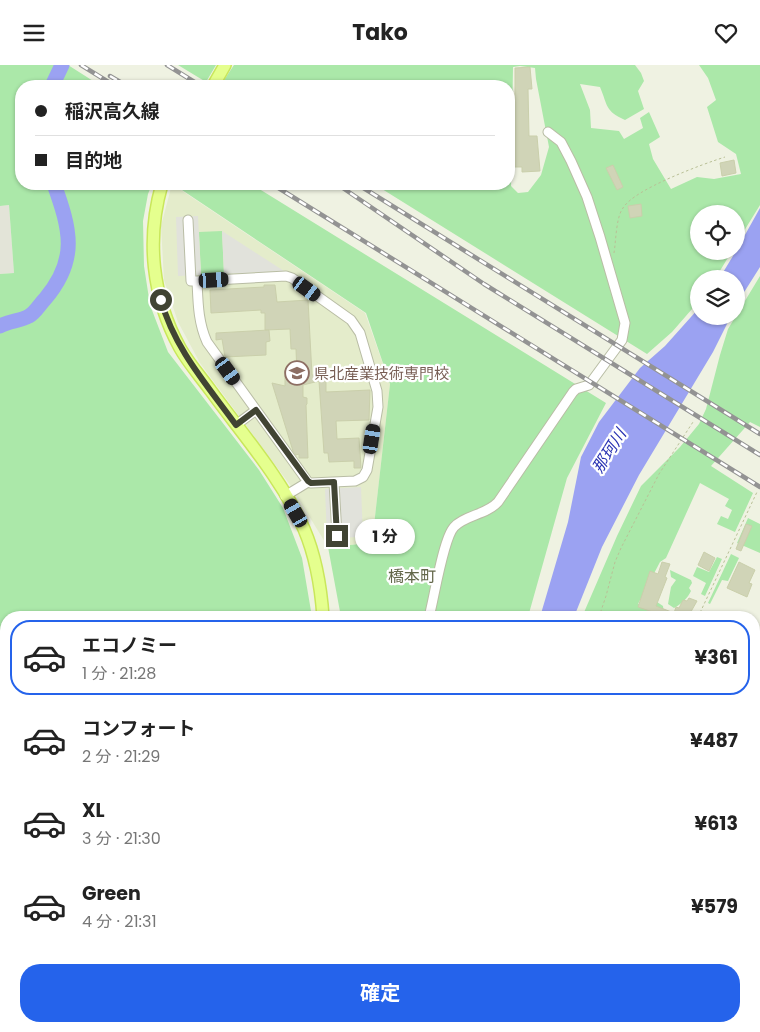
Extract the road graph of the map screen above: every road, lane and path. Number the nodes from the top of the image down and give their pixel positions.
1 (225, 65) edge
2 (216, 80) edge
3 (548, 132) dead end
4 (725, 157) dead end
5 (160, 190) edge
6 (188, 220) dead end
7 (614, 258) dead end
8 (197, 281) junction
9 (256, 410) junction
10 (693, 422) dead end
11 (236, 425) junction
12 (308, 481) junction
13 (334, 482) junction
14 (757, 492) dead end
15 (285, 496) junction
16 (337, 536) dead end
17 (322, 611) edge
18 (430, 611) edge
19 (600, 611) edge
20 (701, 611) edge

1 - 2 main road
3 - 18 street
4 - 7 path
5 - 11 main road
6 - 8 street
8 - 9 street
8 - 13 street
9 - 11 street
9 - 12 street
10 - 19 path
11 - 15 main road
12 - 13 street
12 - 15 street
13 - 16 street
14 - 20 path
15 - 17 main road

